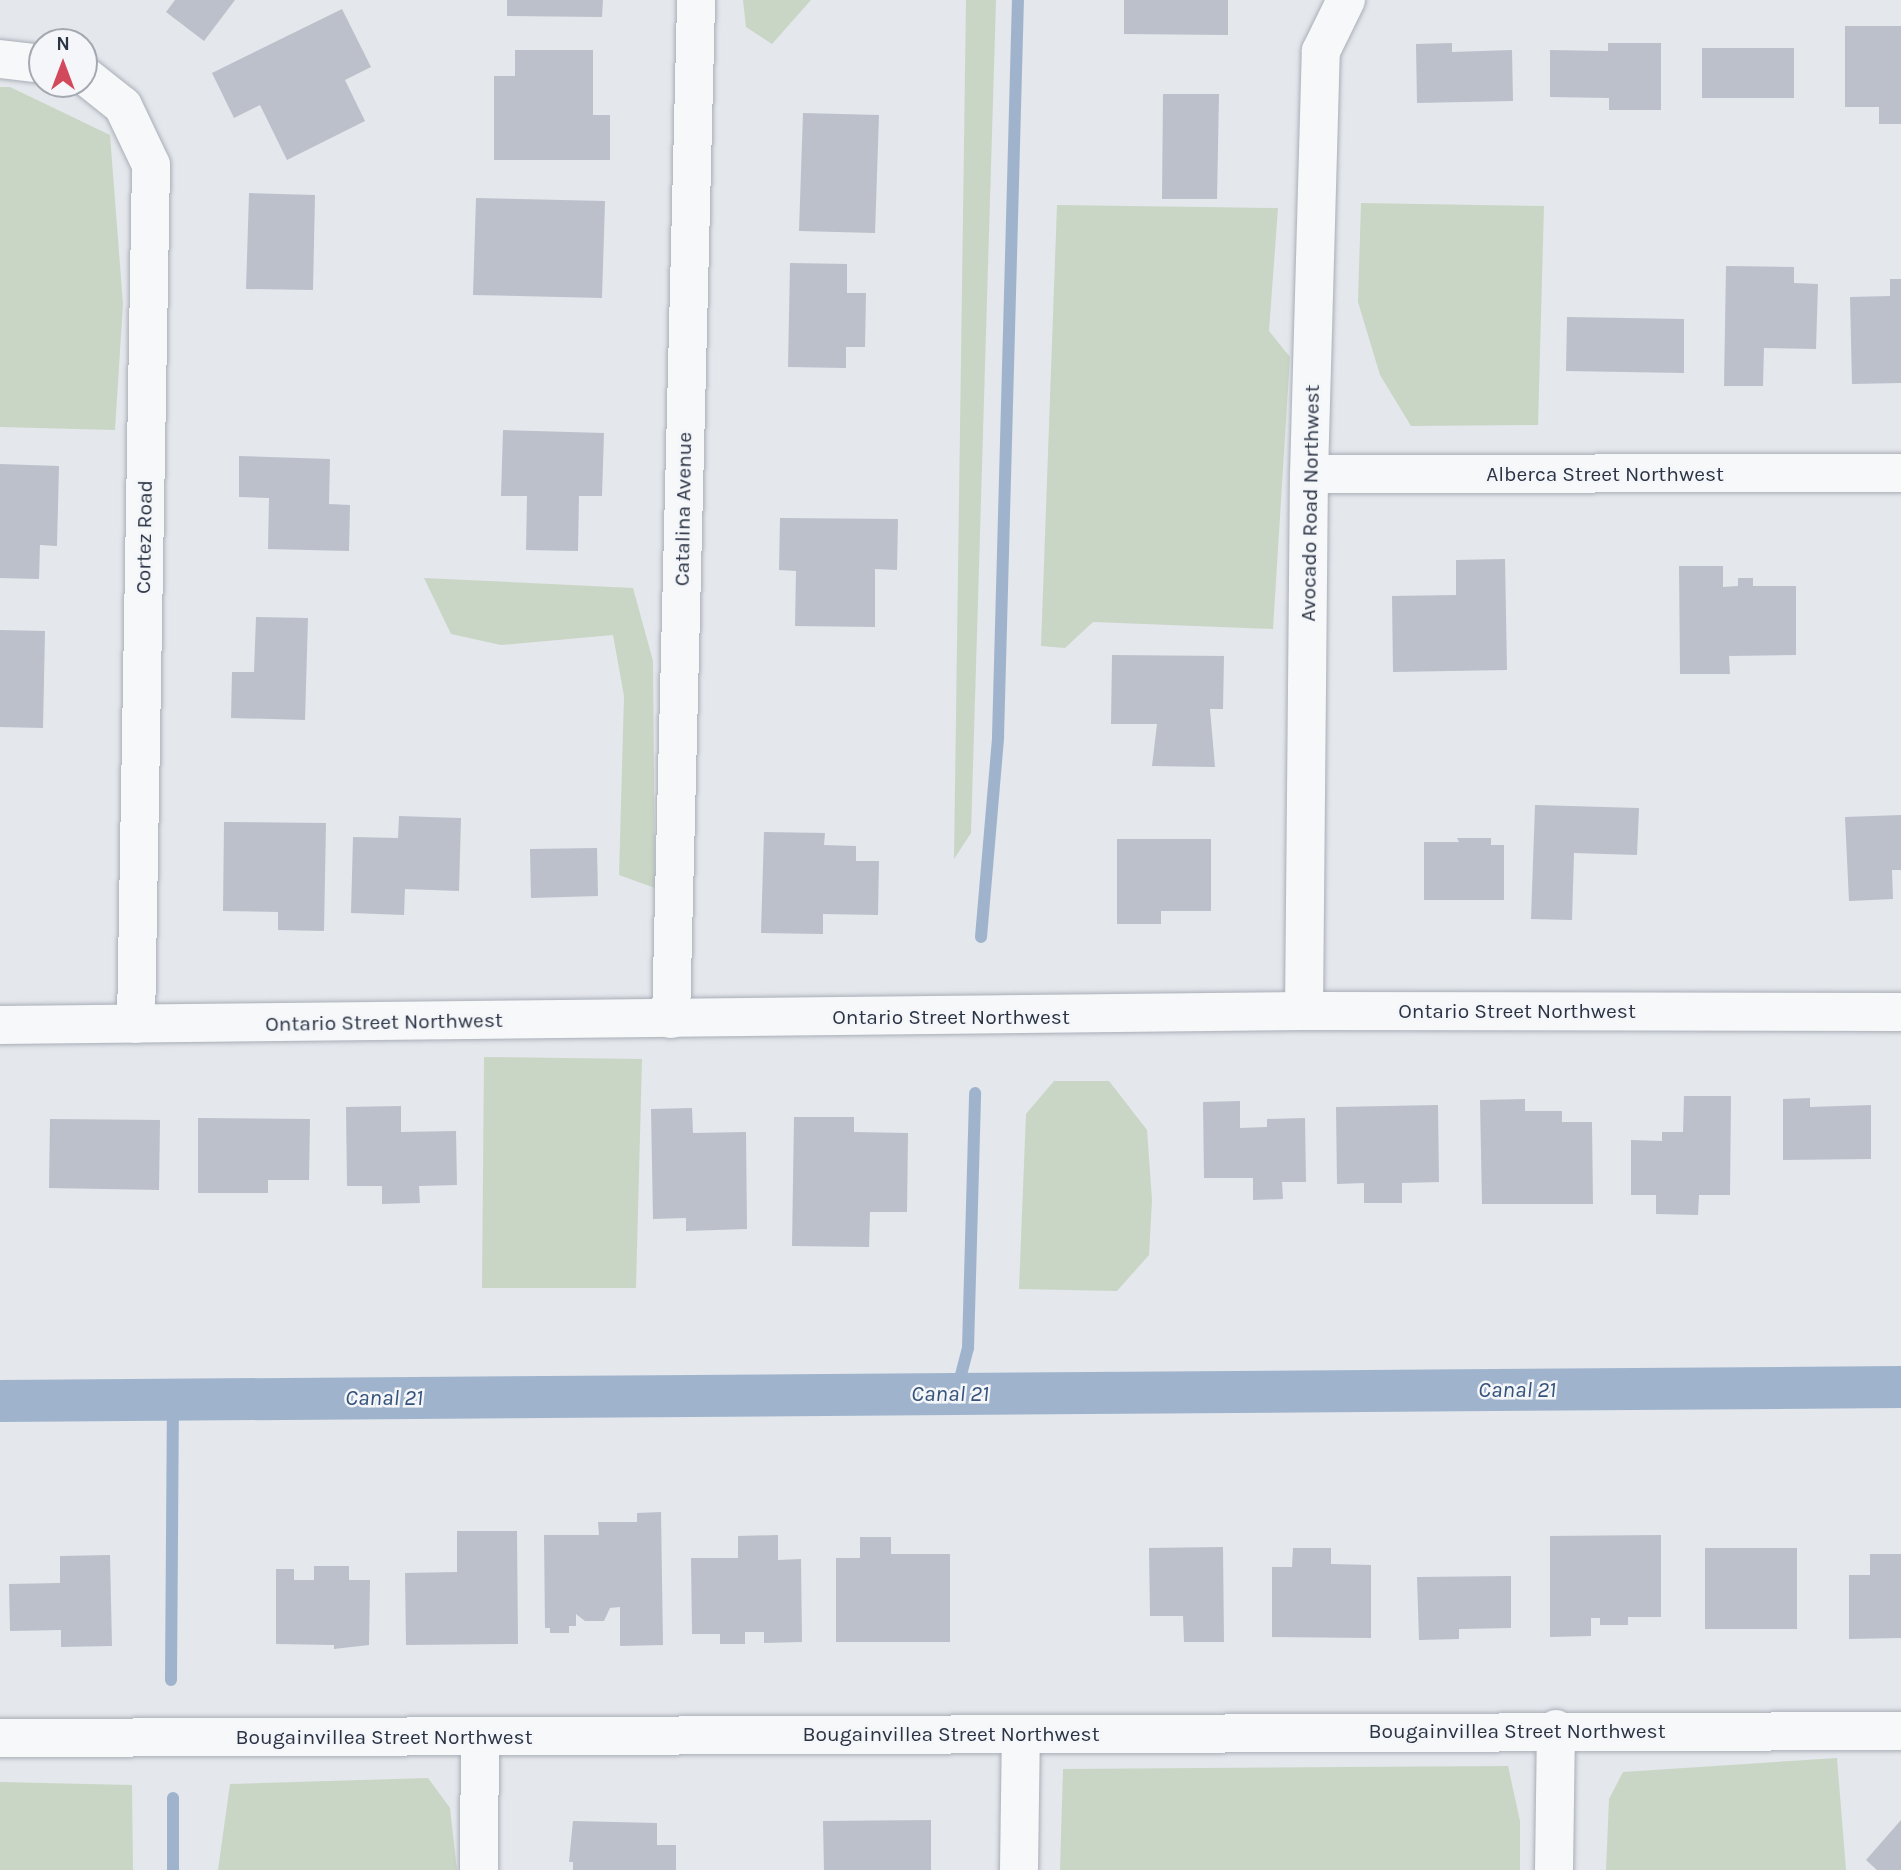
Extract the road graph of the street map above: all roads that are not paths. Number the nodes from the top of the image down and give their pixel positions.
1 (696, 0) edge
2 (1346, 0) edge
3 (0, 59) edge
4 (28, 62) edge
5 (98, 86) edge
6 (1901, 473) edge
7 (1309, 474) junction
8 (1304, 1011) junction
9 (1901, 1012) edge
10 (671, 1019) junction
11 (136, 1024) junction
12 (0, 1025) edge
13 (1556, 1730) junction
14 (1901, 1731) edge
15 (1021, 1734) junction
16 (480, 1737) junction
17 (0, 1738) edge
18 (479, 1870) edge
19 (1019, 1870) edge
20 (1554, 1870) edge

1 - 10 street, Catalina Avenue
2 - 7 street, Avocado Road Northwest
3 - 4 street
5 - 11 street, Cortez Road
6 - 7 street, Alberca Street Northwest
7 - 8 street, Avocado Road Northwest
8 - 9 street, Ontario Street Northwest
8 - 10 street, Ontario Street Northwest
10 - 11 street, Ontario Street Northwest
11 - 12 street, Ontario Street Northwest
13 - 14 street, Bougainvillea Street Northwest
13 - 15 street, Bougainvillea Street Northwest
13 - 20 street
15 - 16 street, Bougainvillea Street Northwest
15 - 19 street
16 - 17 street, Bougainvillea Street Northwest
16 - 18 street

